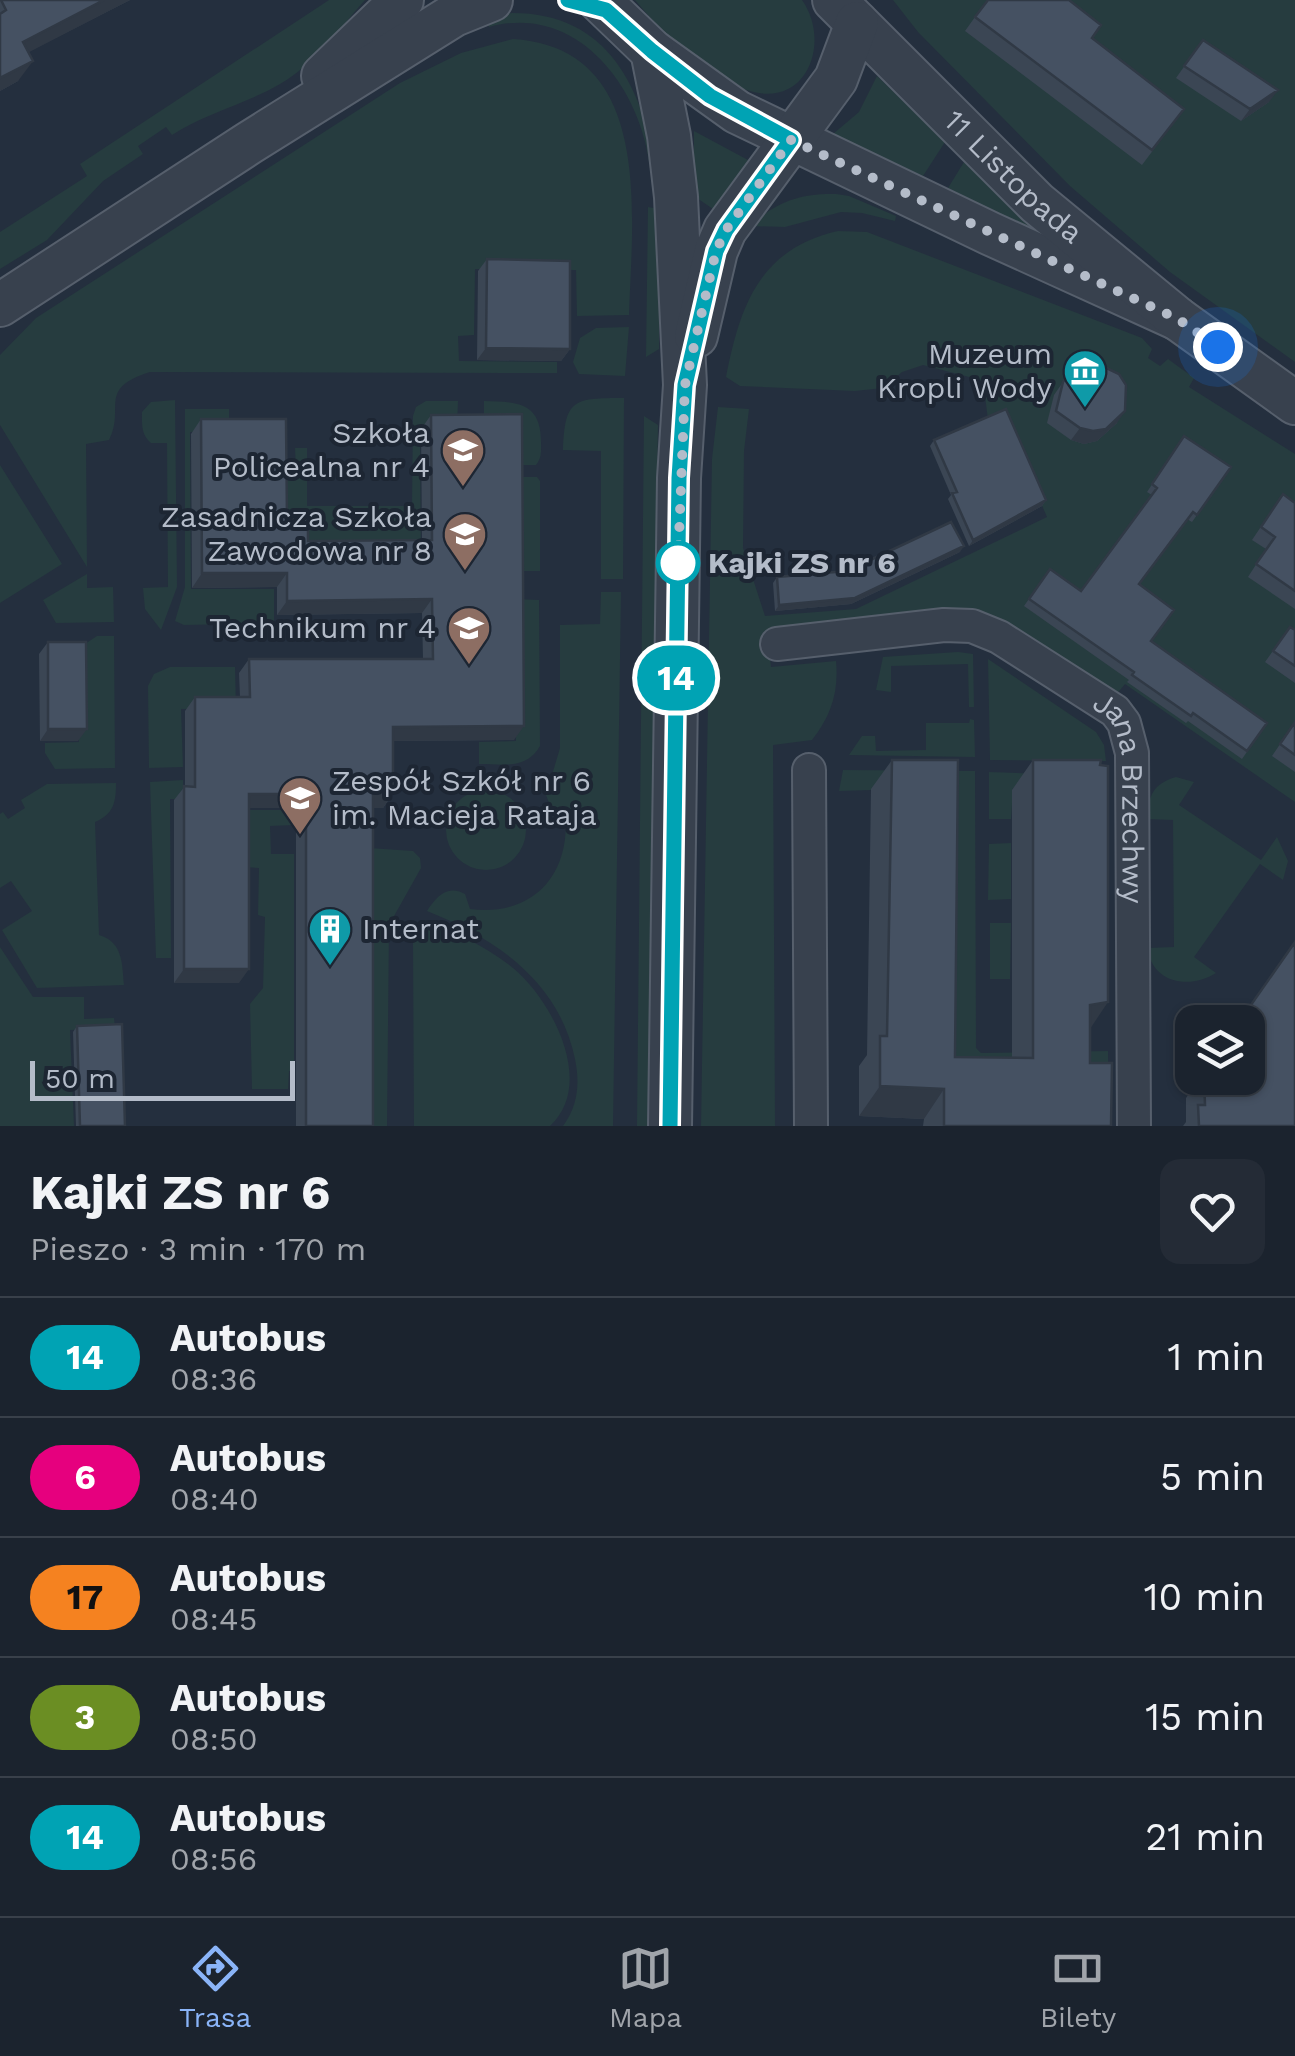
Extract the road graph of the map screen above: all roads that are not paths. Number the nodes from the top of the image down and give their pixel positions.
1 (402, 0) edge
2 (490, 0) edge
3 (591, 3) edge
4 (846, 12) edge
5 (652, 51) junction
6 (791, 140) junction
7 (248, 143) junction
8 (0, 305) edge
9 (1178, 319) junction
10 (685, 385) junction
11 (1295, 403) edge
12 (777, 644) dead end
13 (809, 770) dead end
14 (670, 1126) edge
15 (812, 1126) edge
16 (1134, 1126) edge

1 - 7 street
2 - 7 street
3 - 5 street, 11 Listopada
4 - 6 street
4 - 9 street, 11 Listopada
5 - 6 street, 11 Listopada
5 - 10 street
6 - 9 street, 11 Listopada
6 - 10 street
7 - 8 street
9 - 11 street, 11 Listopada
10 - 14 street
12 - 16 street, Jana Brzechwy
13 - 15 street

